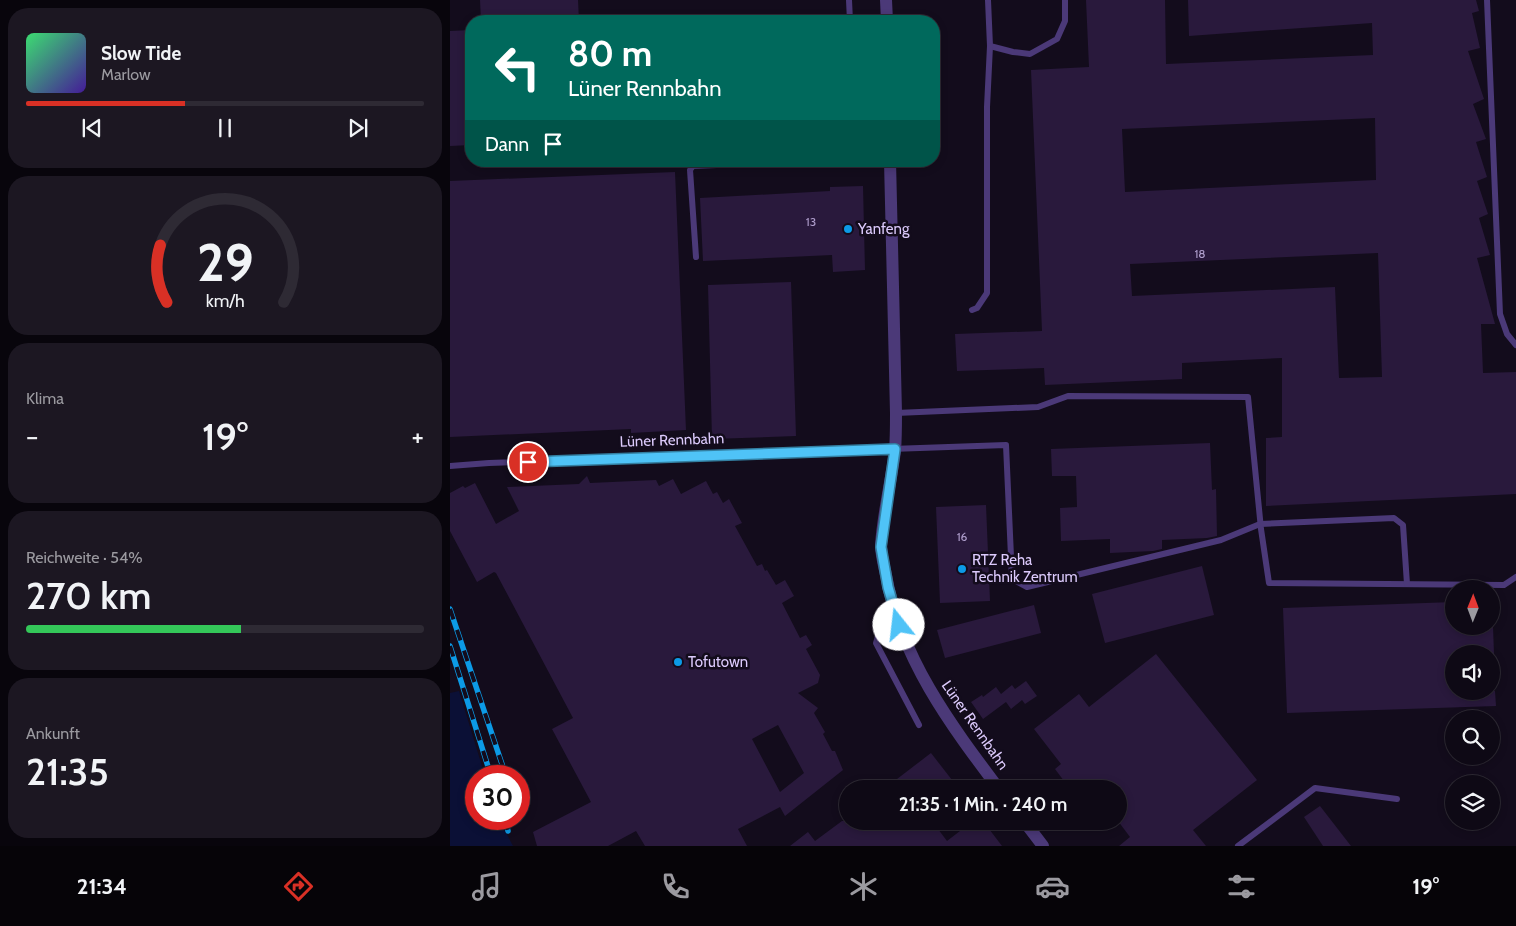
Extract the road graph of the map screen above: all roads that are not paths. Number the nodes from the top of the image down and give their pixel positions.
1 (849, 0) edge
2 (886, 0) edge
3 (988, 0) edge
4 (1064, 0) edge
5 (1487, 0) edge
6 (850, 15) edge
7 (887, 15) edge
8 (990, 46) junction
9 (692, 167) edge
10 (890, 167) edge
11 (696, 257) dead end
12 (972, 310) dead end
13 (1516, 345) edge
14 (896, 413) junction
15 (895, 449) junction
16 (450, 466) edge
17 (1260, 524) junction
18 (1516, 577) edge
19 (1407, 584) junction
20 (899, 625) junction
21 (919, 725) dead end
22 (992, 780) edge
23 (1396, 798) dead end
24 (1031, 830) edge
25 (1043, 846) edge
26 (1238, 846) edge

1 - 6 lane
2 - 7 street
3 - 8 lane
4 - 8 lane
5 - 13 lane
8 - 12 lane
9 - 11 lane
10 - 14 street, Lüner Rennbahn
14 - 15 street, Lüner Rennbahn
14 - 17 lane
15 - 16 lane, Lüner Rennbahn
15 - 17 lane
15 - 20 street, Lüner Rennbahn
17 - 19 lane
17 - 19 lane
18 - 19 lane
20 - 21 lane
20 - 22 street, Lüner Rennbahn
23 - 26 lane
24 - 25 street

